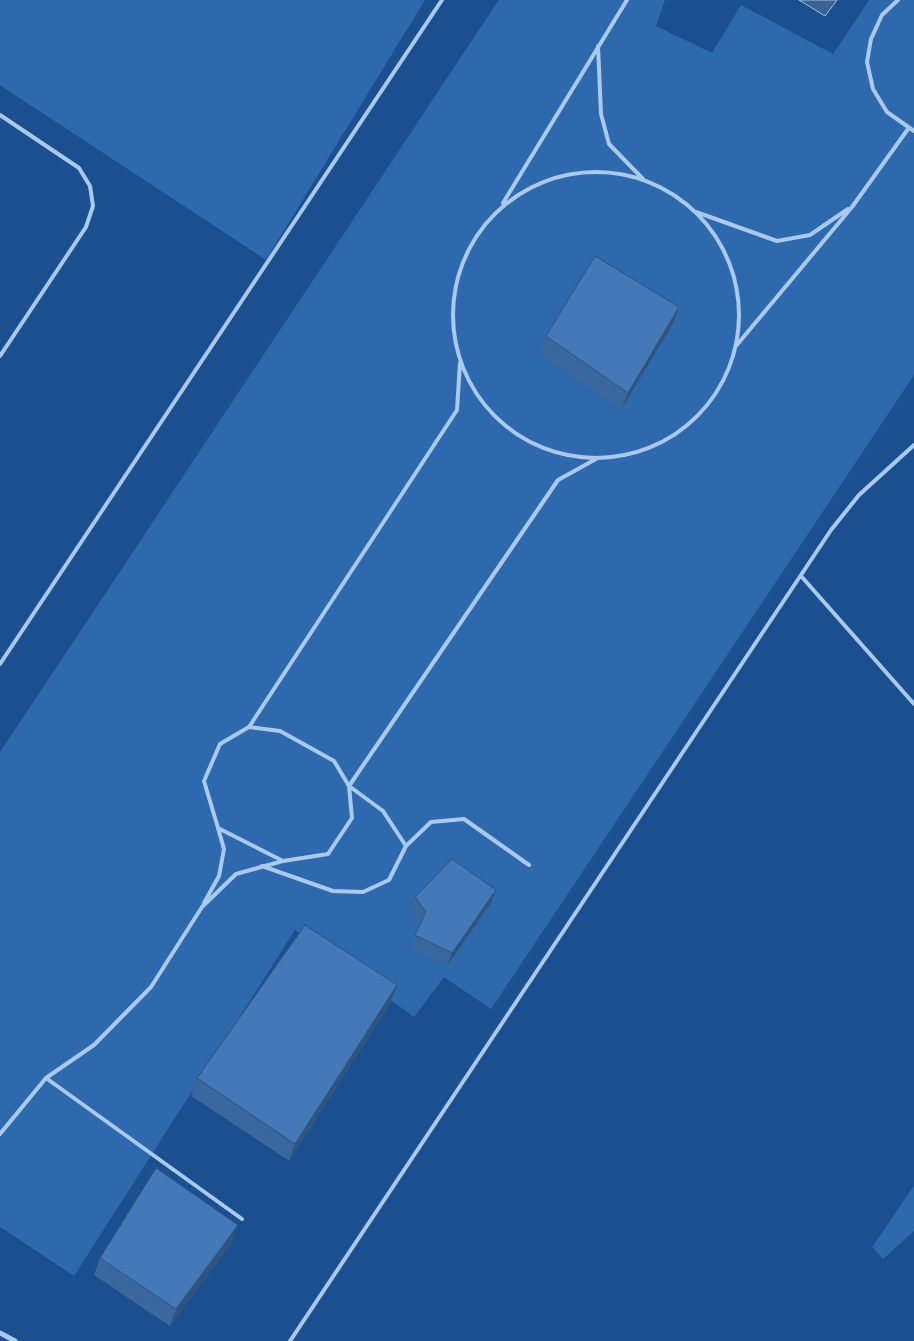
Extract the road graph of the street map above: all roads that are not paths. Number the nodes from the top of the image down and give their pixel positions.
1 (442, 0) edge
2 (627, 0) edge
3 (898, 0) edge
4 (598, 45) junction
5 (0, 114) edge
6 (908, 129) junction
7 (914, 131) edge
8 (642, 179) junction
9 (502, 205) junction
10 (852, 207) junction
11 (696, 212) junction
12 (736, 346) junction
13 (0, 356) edge
14 (460, 362) junction
15 (914, 445) edge
16 (596, 459) junction
17 (801, 576) junction
18 (0, 664) edge
19 (914, 704) edge
20 (249, 727) junction
21 (349, 786) junction
22 (218, 828) junction
23 (406, 846) junction
24 (283, 861) junction
25 (529, 865) dead end
26 (262, 866) junction
27 (202, 907) junction
28 (46, 1078) junction
29 (0, 1134) edge
30 (242, 1219) dead end
31 (0, 1333) edge
32 (15, 1341) edge
33 (290, 1341) edge

1 - 18 lane
2 - 4 lane
3 - 6 lane
4 - 8 lane
4 - 9 lane
5 - 13 lane
6 - 7 lane
6 - 10 lane
8 - 9 lane
8 - 11 lane
9 - 14 lane
10 - 11 lane
10 - 12 lane
11 - 12 lane
12 - 16 lane
14 - 16 lane
14 - 20 lane
15 - 17 lane
16 - 21 lane
17 - 19 lane
17 - 33 lane
20 - 21 lane
20 - 22 lane
21 - 23 lane
21 - 24 lane
22 - 24 lane
22 - 27 lane
23 - 25 lane
23 - 26 lane
24 - 26 lane
26 - 27 lane
27 - 28 lane
28 - 29 lane
28 - 30 lane
31 - 32 street

